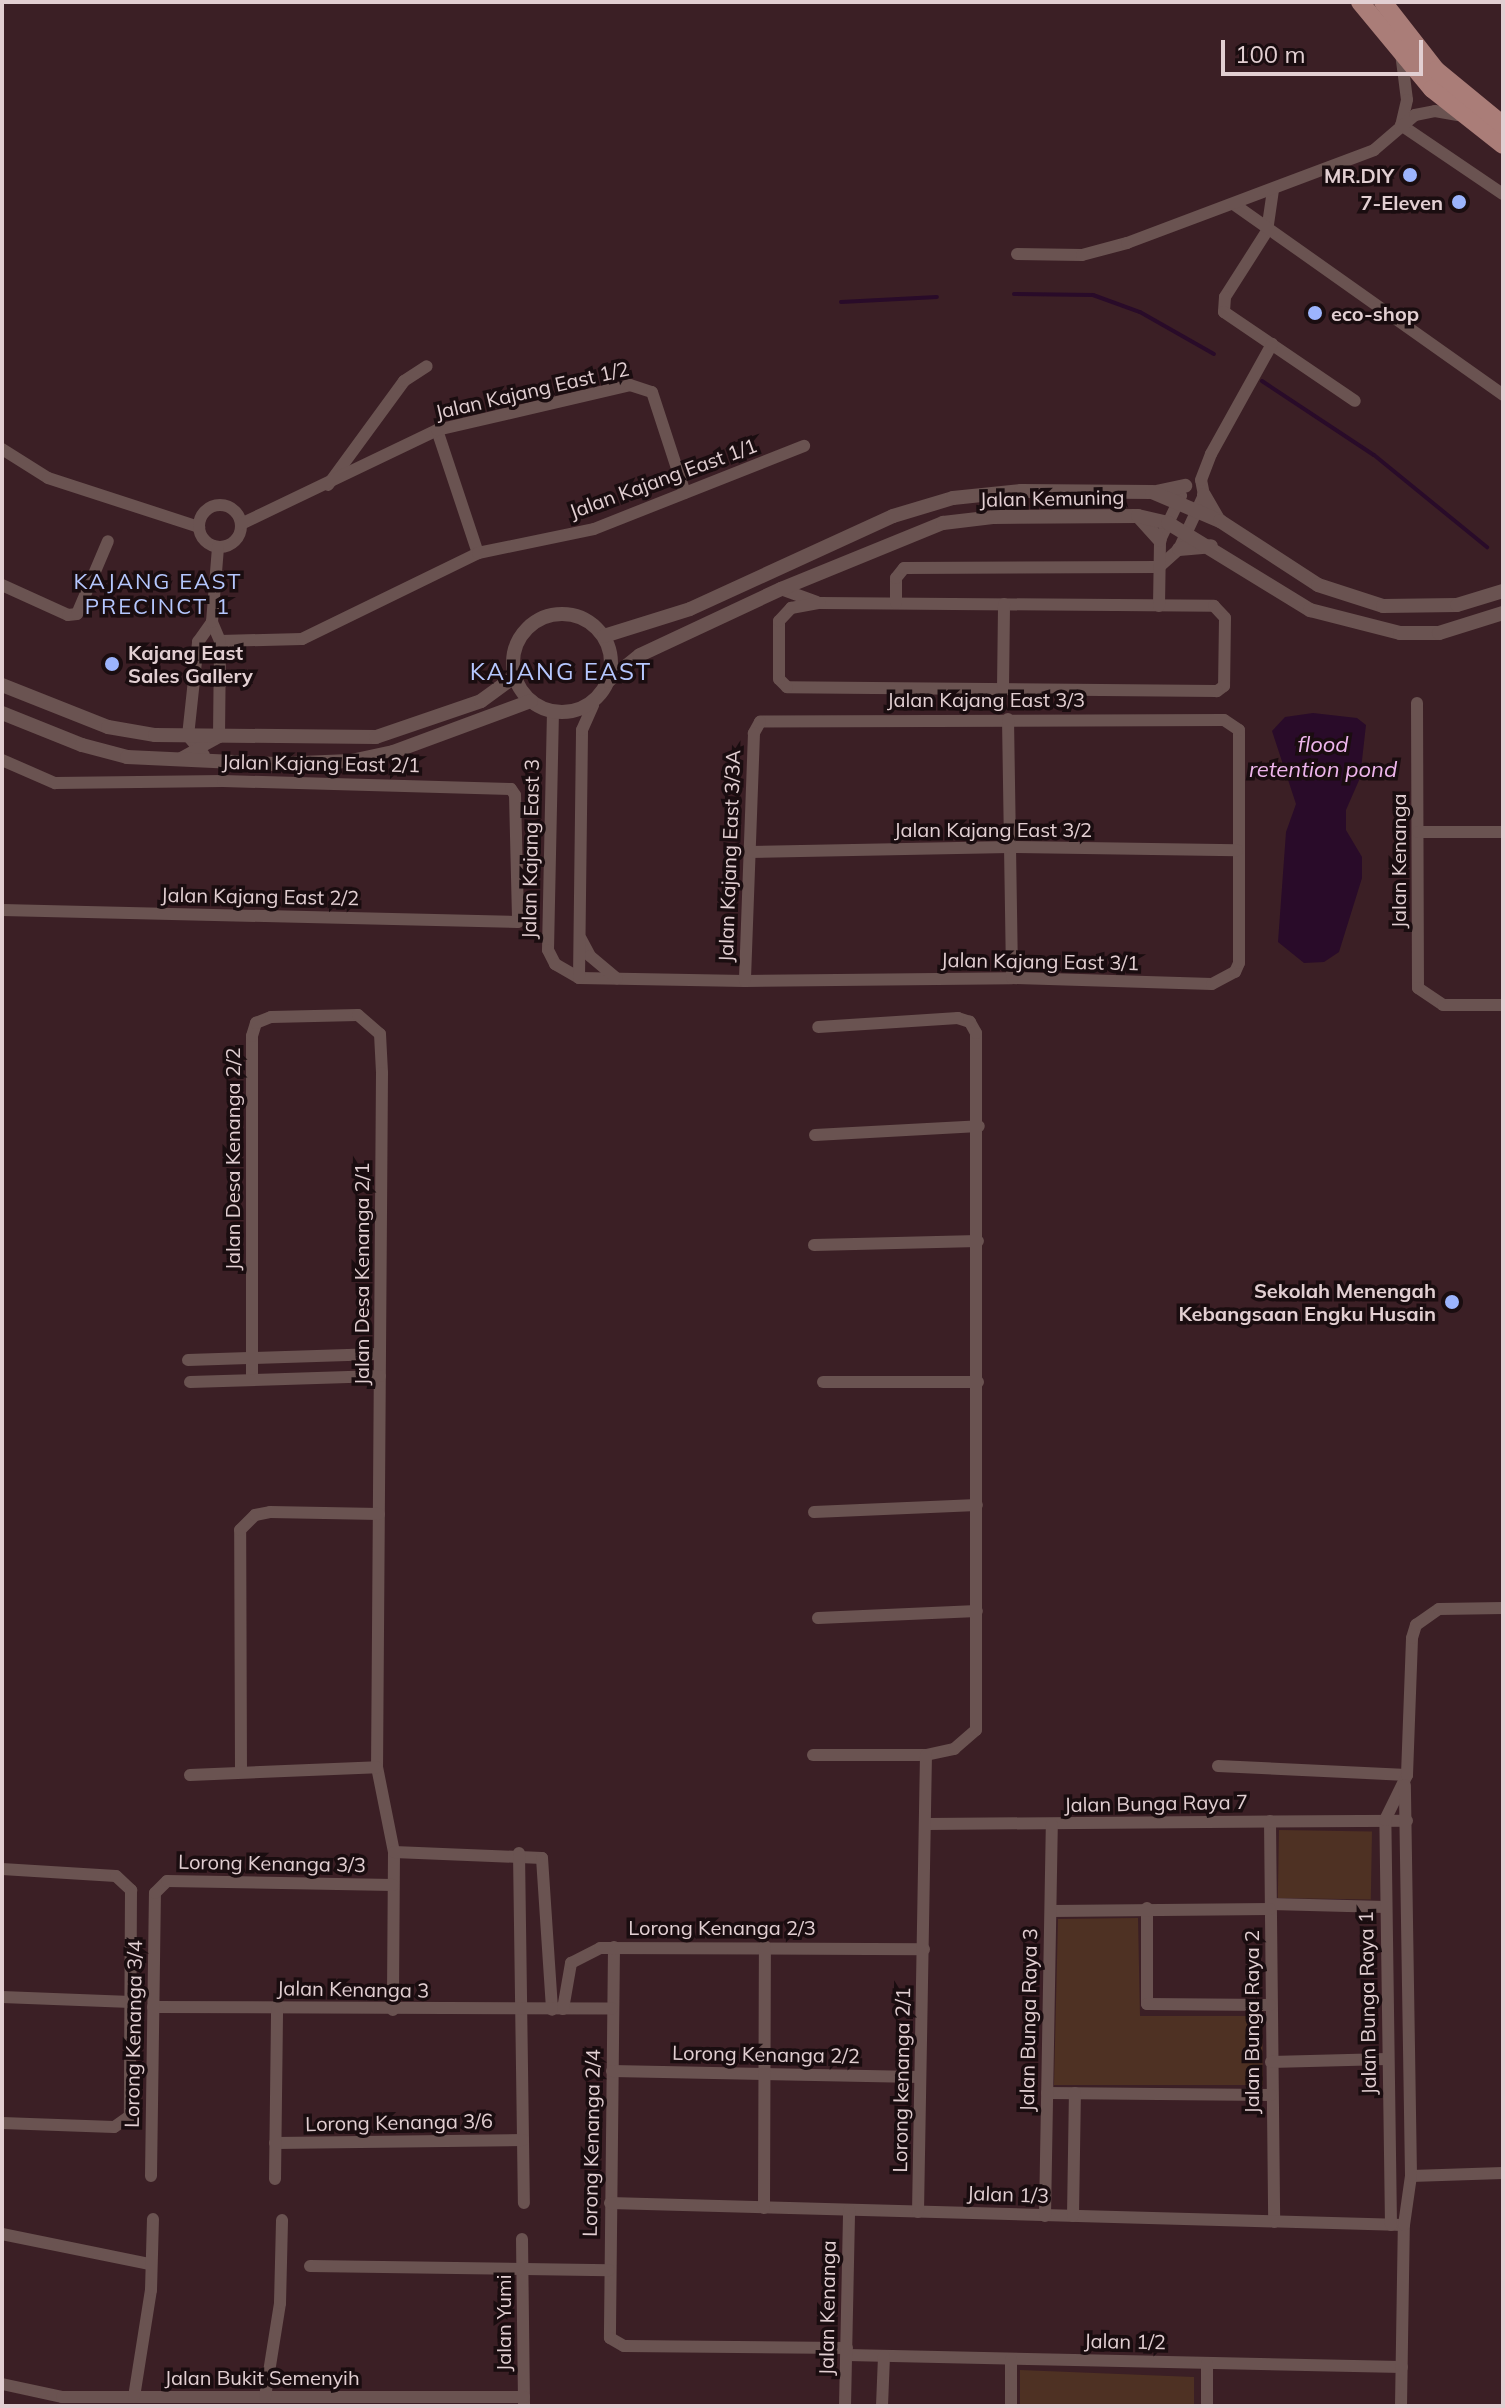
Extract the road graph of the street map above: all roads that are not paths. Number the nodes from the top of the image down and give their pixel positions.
1 (1360, 2) edge
2 (1383, 2) edge
3 (1401, 53) junction
4 (1458, 115) junction
5 (1401, 125) junction
6 (1503, 125) edge
7 (1503, 145) edge
8 (1273, 190) junction
9 (1503, 194) edge
10 (1235, 205) junction
11 (1267, 231) junction
12 (1017, 254) dead end
13 (1272, 344) junction
14 (427, 366) dead end
15 (1503, 395) edge
16 (1355, 401) dead end
17 (437, 430) junction
18 (804, 446) dead end
19 (2, 449) edge
20 (1185, 486) junction
21 (326, 488) junction
22 (1202, 488) junction
23 (1152, 492) junction
24 (685, 493) junction
25 (1178, 502) junction
26 (1197, 510) junction
27 (1138, 516) junction
28 (1220, 521) junction
29 (1168, 523) junction
30 (241, 524) junction
31 (199, 527) junction
32 (1187, 532) junction
33 (1160, 540) junction
34 (108, 541) dead end
35 (1211, 546) junction
36 (218, 547) junction
37 (1179, 549) junction
38 (478, 553) junction
39 (1159, 567) junction
40 (2, 585) edge
41 (781, 589) junction
42 (1503, 591) edge
43 (820, 603) junction
44 (896, 603) junction
45 (1004, 604) junction
46 (1159, 606) junction
47 (1503, 613) edge
48 (212, 622) junction
49 (604, 636) junction
50 (220, 641) junction
51 (514, 677) junction
52 (608, 681) junction
53 (2, 685) edge
54 (1003, 689) junction
55 (531, 701) junction
56 (1417, 703) dead end
57 (593, 705) junction
58 (553, 711) junction
59 (2, 713) edge
60 (1008, 719) junction
61 (1224, 720) joint
62 (754, 733) joint
63 (188, 736) junction
64 (219, 737) junction
65 (199, 752) junction
66 (2, 760) edge
67 (175, 761) junction
68 (219, 763) junction
69 (1418, 832) junction
70 (1503, 832) edge
71 (1010, 847) junction
72 (1237, 850) junction
73 (749, 852) junction
74 (2, 910) edge
75 (518, 922) joint
76 (580, 936) junction
77 (579, 978) junction
78 (1012, 978) junction
79 (617, 979) junction
80 (745, 981) junction
81 (1503, 1005) edge
82 (818, 1027) dead end
83 (380, 1034) joint
84 (979, 1126) junction
85 (815, 1135) dead end
86 (978, 1241) junction
87 (814, 1245) dead end
88 (379, 1354) junction
89 (252, 1358) junction
90 (188, 1360) dead end
91 (380, 1376) junction
92 (252, 1380) junction
93 (190, 1382) dead end
94 (823, 1382) dead end
95 (978, 1382) junction
96 (977, 1505) junction
97 (814, 1512) dead end
98 (379, 1514) junction
99 (1503, 1608) edge
100 (977, 1611) junction
101 (818, 1618) dead end
102 (813, 1755) dead end
103 (926, 1755) junction
104 (1218, 1766) dead end
105 (377, 1767) junction
106 (241, 1771) junction
107 (190, 1775) dead end
108 (1406, 1780) junction
109 (1385, 1820) junction
110 (1270, 1821) junction
111 (1407, 1821) junction
112 (927, 1824) junction
113 (1052, 1824) junction
114 (394, 1852) junction
115 (519, 1853) junction
116 (2, 1869) edge
117 (393, 1885) junction
118 (155, 1893) joint
119 (1270, 1907) junction
120 (1386, 1907) junction
121 (1147, 1908) junction
122 (1051, 1911) junction
123 (765, 1946) junction
124 (614, 1947) junction
125 (924, 1949) junction
126 (2, 1997) edge
127 (131, 2002) junction
128 (1270, 2005) junction
129 (153, 2007) junction
130 (277, 2008) junction
131 (558, 2009) junction
132 (612, 2009) junction
133 (393, 2010) junction
134 (523, 2012) junction
135 (1387, 2059) junction
136 (1271, 2062) junction
137 (612, 2071) junction
138 (766, 2074) junction
139 (919, 2077) junction
140 (1047, 2093) junction
141 (1075, 2093) junction
142 (1271, 2095) junction
143 (2, 2123) edge
144 (523, 2140) junction
145 (275, 2143) junction
146 (1503, 2173) edge
147 (151, 2176) dead end
148 (1411, 2176) junction
149 (275, 2179) dead end
150 (524, 2203) dead end
151 (610, 2203) junction
152 (764, 2208) junction
153 (849, 2210) junction
154 (918, 2212) junction
155 (1045, 2216) junction
156 (1073, 2216) junction
157 (153, 2219) dead end
158 (282, 2220) dead end
159 (1274, 2222) junction
160 (1397, 2225) junction
161 (2, 2234) edge
162 (522, 2239) dead end
163 (150, 2264) junction
164 (310, 2266) dead end
165 (523, 2269) junction
166 (609, 2270) junction
167 (610, 2338) joint
168 (847, 2351) junction
169 (884, 2356) junction
170 (1011, 2359) junction
171 (1207, 2363) junction
172 (1402, 2367) junction
173 (2, 2384) edge
174 (134, 2397) junction
175 (265, 2397) junction
176 (397, 2401) edge
177 (524, 2401) edge
178 (60, 2402) edge
179 (845, 2406) edge
180 (882, 2406) edge
181 (1011, 2406) edge
182 (1207, 2406) edge
183 (1401, 2406) edge

1 - 3 main road
2 - 6 main road
3 - 4 main road
3 - 5 street
4 - 5 street
4 - 7 main road
5 - 8 street
5 - 9 street
8 - 10 street
8 - 11 street
10 - 11 street
10 - 12 street
11 - 13 street
11 - 15 street
13 - 16 street
13 - 22 street
14 - 21 street
17 - 21 street, Jalan Kajang East 1/2
17 - 24 street, Jalan Kajang East 1/2
17 - 38 street
18 - 24 street, Jalan Kajang East 1/1
19 - 31 street
20 - 22 street
20 - 23 street
20 - 25 street
21 - 30 street, Jalan Kajang East 1/2
22 - 26 street
22 - 28 street
23 - 25 street, Jalan Kemuning
23 - 49 street, Jalan Kemuning
24 - 38 street, Jalan Kajang East 1/1
25 - 26 street, Jalan Kemuning
25 - 29 street
26 - 28 street, Jalan Kemuning
26 - 32 street
27 - 29 street, Jalan Kemuning
27 - 33 street
27 - 41 street, Jalan Kemuning
28 - 42 street, Jalan Kemuning
29 - 32 street, Jalan Kemuning
29 - 33 street
30 - 31 street
30 - 36 street
31 - 36 street
32 - 35 street, Jalan Kemuning
32 - 37 street
33 - 39 street
34 - 40 street
35 - 37 street
35 - 47 street, Jalan Kemuning
36 - 48 street
37 - 39 street
38 - 50 street, Jalan Kajang East 1/1
39 - 44 street
39 - 46 street
41 - 43 street
41 - 52 street, Jalan Kemuning
43 - 44 street
43 - 54 street
44 - 45 street
45 - 46 street
45 - 54 street
46 - 54 street
48 - 50 street
48 - 63 street
49 - 51 street
49 - 52 street
50 - 64 street
51 - 55 street
51 - 64 street
52 - 57 street
53 - 63 street
55 - 58 street
55 - 68 street
56 - 69 street, Jalan Kenanga
57 - 58 street
57 - 76 street
58 - 77 street, Jalan Kajang East 3
59 - 67 street
60 - 61 street, Jalan Kajang East 3/3
60 - 62 street, Jalan Kajang East 3/3
60 - 71 street
61 - 72 street, Jalan Kajang East 3/1
62 - 73 street, Jalan Kajang East 3/3A
63 - 64 street
63 - 65 street
64 - 65 street
65 - 67 street
65 - 68 street
66 - 75 street, Jalan Kajang East 2/1
67 - 68 street
69 - 70 street
69 - 81 street, Jalan Kenanga
71 - 72 street, Jalan Kajang East 3/2
71 - 73 street, Jalan Kajang East 3/2
71 - 78 street
72 - 78 street, Jalan Kajang East 3/1
73 - 80 street, Jalan Kajang East 3/3A
74 - 75 street, Jalan Kajang East 2/2
76 - 77 street
76 - 79 street
77 - 79 street, Jalan Kajang East 3/1
78 - 80 street, Jalan Kajang East 3/1
79 - 80 street, Jalan Kajang East 3/1
82 - 84 street
83 - 88 street, Jalan Desa Kenanga 2/1
83 - 89 street, Jalan Desa Kenanga 2/2
84 - 85 street
84 - 86 street
86 - 87 street
86 - 95 street
88 - 89 street
88 - 91 street, Jalan Desa Kenanga 2/1
89 - 90 street
89 - 92 street, Jalan Desa Kenanga 2/2
91 - 92 street
91 - 98 street, Jalan Desa Kenanga 2/1
92 - 93 street
94 - 95 street
95 - 96 street
96 - 97 street
96 - 100 street
98 - 105 street, Jalan Desa Kenanga 2/1
98 - 106 street
99 - 108 street
100 - 101 street
100 - 103 street
102 - 103 street
103 - 112 street
104 - 108 street
105 - 106 street
105 - 114 street, Jalan Desa Kenanga 2/1
106 - 107 street
108 - 109 street
108 - 111 street
109 - 110 street, Jalan Bunga Raya 7
109 - 111 street, Jalan Bunga Raya 7
109 - 120 street, Jalan Bunga Raya 1
110 - 113 street, Jalan Bunga Raya 7
110 - 119 street, Jalan Bunga Raya 2
111 - 148 street
112 - 113 street, Jalan Bunga Raya 7
112 - 125 street
113 - 122 street, Jalan Bunga Raya 3
114 - 115 street
114 - 117 street, Jalan Desa Kenanga 2/1
115 - 131 street
115 - 134 street
116 - 127 street
117 - 118 street, Lorong Kenanga 3/3
117 - 133 street, Jalan Desa Kenanga 2/1
118 - 129 street, Lorong Kenanga 3/4
119 - 120 street
119 - 121 street
119 - 128 street, Jalan Bunga Raya 2
120 - 135 street, Jalan Bunga Raya 1
121 - 122 street
121 - 128 street
122 - 140 street, Jalan Bunga Raya 3
123 - 124 street, Lorong Kenanga 2/3
123 - 125 street, Lorong Kenanga 2/3
123 - 138 street
124 - 131 street, Lorong Kenanga 2/3
124 - 132 street, Lorong Kenanga 2/4
125 - 139 street, Lorong kenanga 2/1
126 - 127 street
127 - 143 street
128 - 136 street, Jalan Bunga Raya 2
129 - 130 street, Jalan Kenanga 3
129 - 147 street, Lorong Kenanga 3/4
130 - 133 street, Jalan Kenanga 3
130 - 145 street
131 - 132 street, Jalan Kenanga 3
131 - 134 street, Jalan Kenanga 3
132 - 137 street, Lorong Kenanga 2/4
133 - 134 street, Jalan Kenanga 3
134 - 144 street
135 - 136 street
135 - 160 street, Jalan Bunga Raya 1
136 - 142 street, Jalan Bunga Raya 2
137 - 138 street, Lorong Kenanga 2/2
137 - 151 street, Lorong Kenanga 2/4
138 - 139 street, Lorong Kenanga 2/2
138 - 152 street
139 - 154 street, Lorong kenanga 2/1
140 - 141 street
140 - 155 street, Jalan Bunga Raya 3
141 - 142 street
141 - 156 street
142 - 159 street, Jalan Bunga Raya 2
144 - 145 street, Lorong Kenanga 3/6
144 - 150 street
145 - 149 street
146 - 148 street
148 - 160 street
151 - 152 street, Jalan 1/3
151 - 166 street, Lorong Kenanga 2/4
152 - 153 street, Jalan 1/3
153 - 154 street, Jalan 1/3
153 - 168 street, Jalan Kenanga
154 - 155 street, Jalan 1/3
155 - 156 street, Jalan 1/3
156 - 159 street, Jalan 1/3
157 - 163 street
158 - 175 street
159 - 160 street, Jalan 1/3
160 - 172 street
161 - 163 street
162 - 165 street, Jalan Yumi
163 - 174 street
164 - 165 street
165 - 166 street
165 - 177 street, Jalan Yumi
166 - 167 street, Lorong Kenanga 2/4
167 - 168 street, Jalan 1/2
168 - 169 street, Jalan 1/2
168 - 179 street, Jalan Kenanga
169 - 170 street, Jalan 1/2
169 - 180 street
170 - 171 street, Jalan 1/2
170 - 181 street
171 - 172 street, Jalan 1/2
171 - 182 street
172 - 183 street
173 - 178 street, Jalan Bukit Semenyih
174 - 175 street, Jalan Bukit Semenyih
174 - 178 street, Jalan Bukit Semenyih
175 - 176 street, Jalan Bukit Semenyih
176 - 177 street, Jalan Bukit Semenyih

